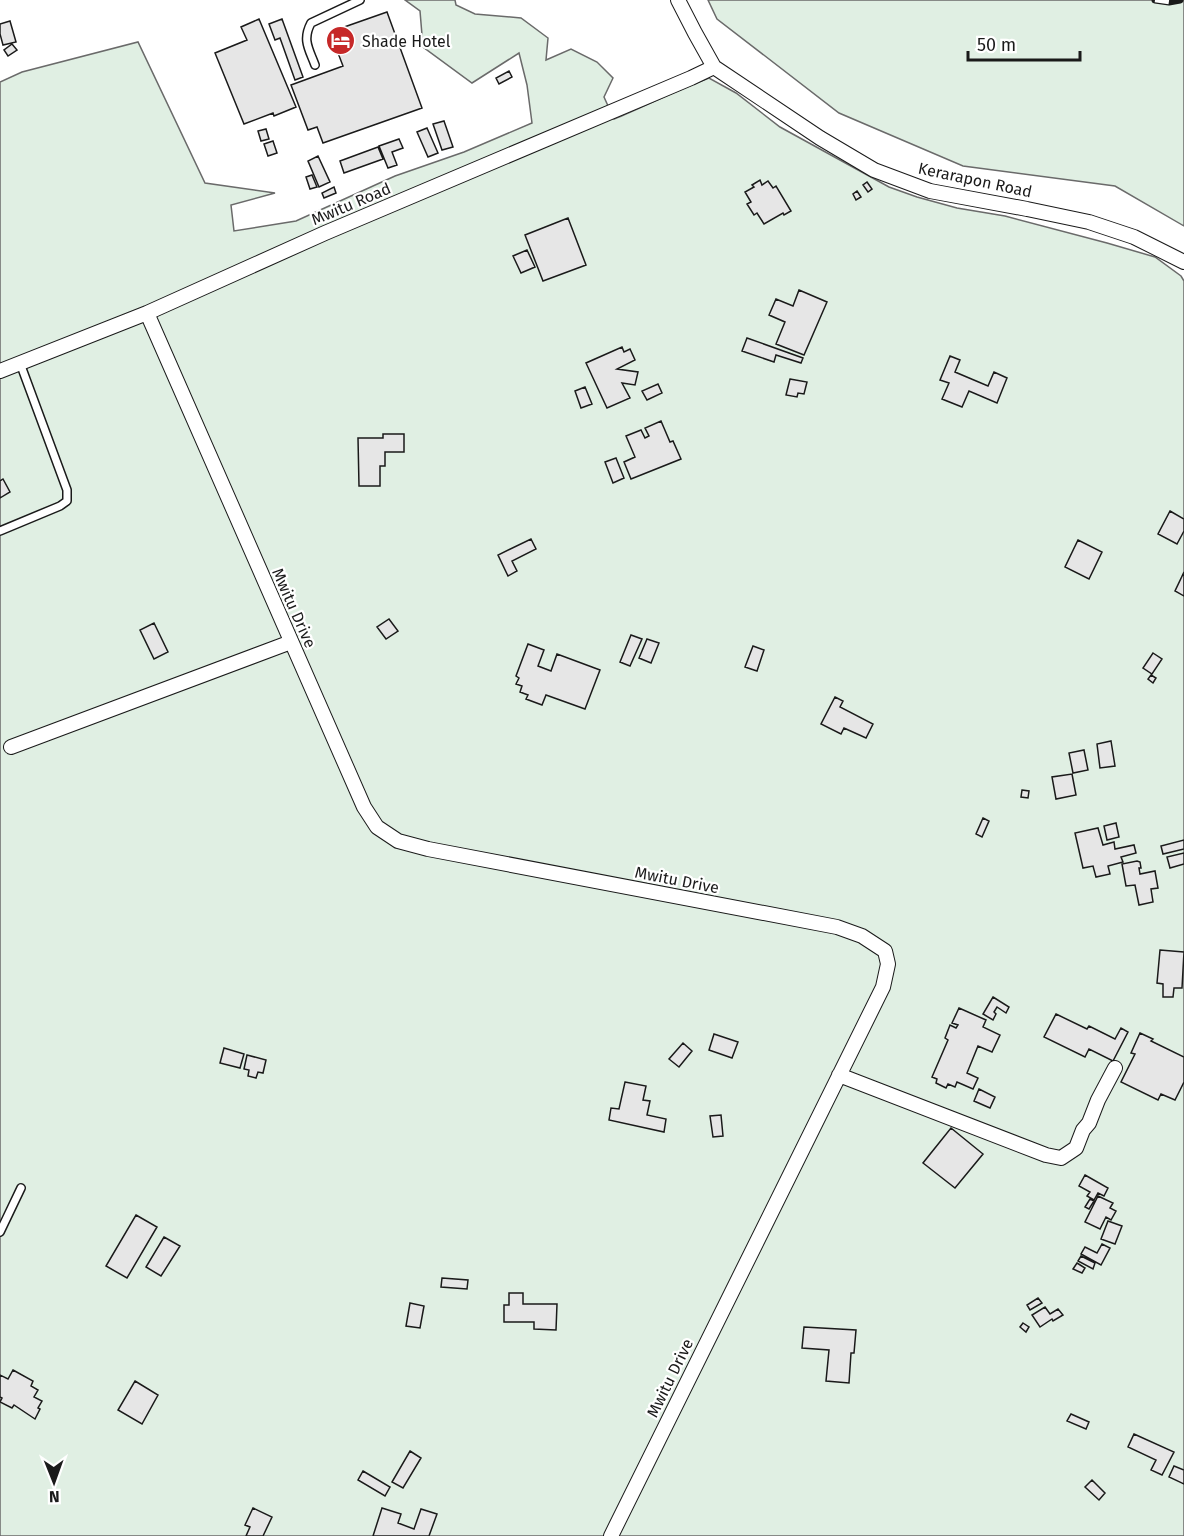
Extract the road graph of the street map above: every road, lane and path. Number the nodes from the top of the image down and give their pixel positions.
1 (360, 0) edge
2 (678, 0) edge
3 (315, 65) dead end
4 (714, 67) junction
5 (1184, 262) edge
6 (147, 313) junction
7 (20, 363) junction
8 (0, 371) edge
9 (0, 531) edge
10 (291, 642) junction
11 (12, 747) dead end
12 (1115, 1068) dead end
13 (839, 1076) junction
14 (21, 1188) dead end
15 (0, 1232) edge
16 (610, 1536) edge

1 - 3 lane
2 - 4 street, Kerarapon Road
4 - 5 street, Kerarapon Road
4 - 6 street, Mwitu Road
6 - 7 street, Mwitu Road
6 - 10 street, Mwitu Drive
7 - 8 street, Mwitu Road
7 - 9 lane
10 - 11 street
10 - 13 street, Mwitu Drive
12 - 13 street
13 - 16 street, Mwitu Drive
14 - 15 lane

